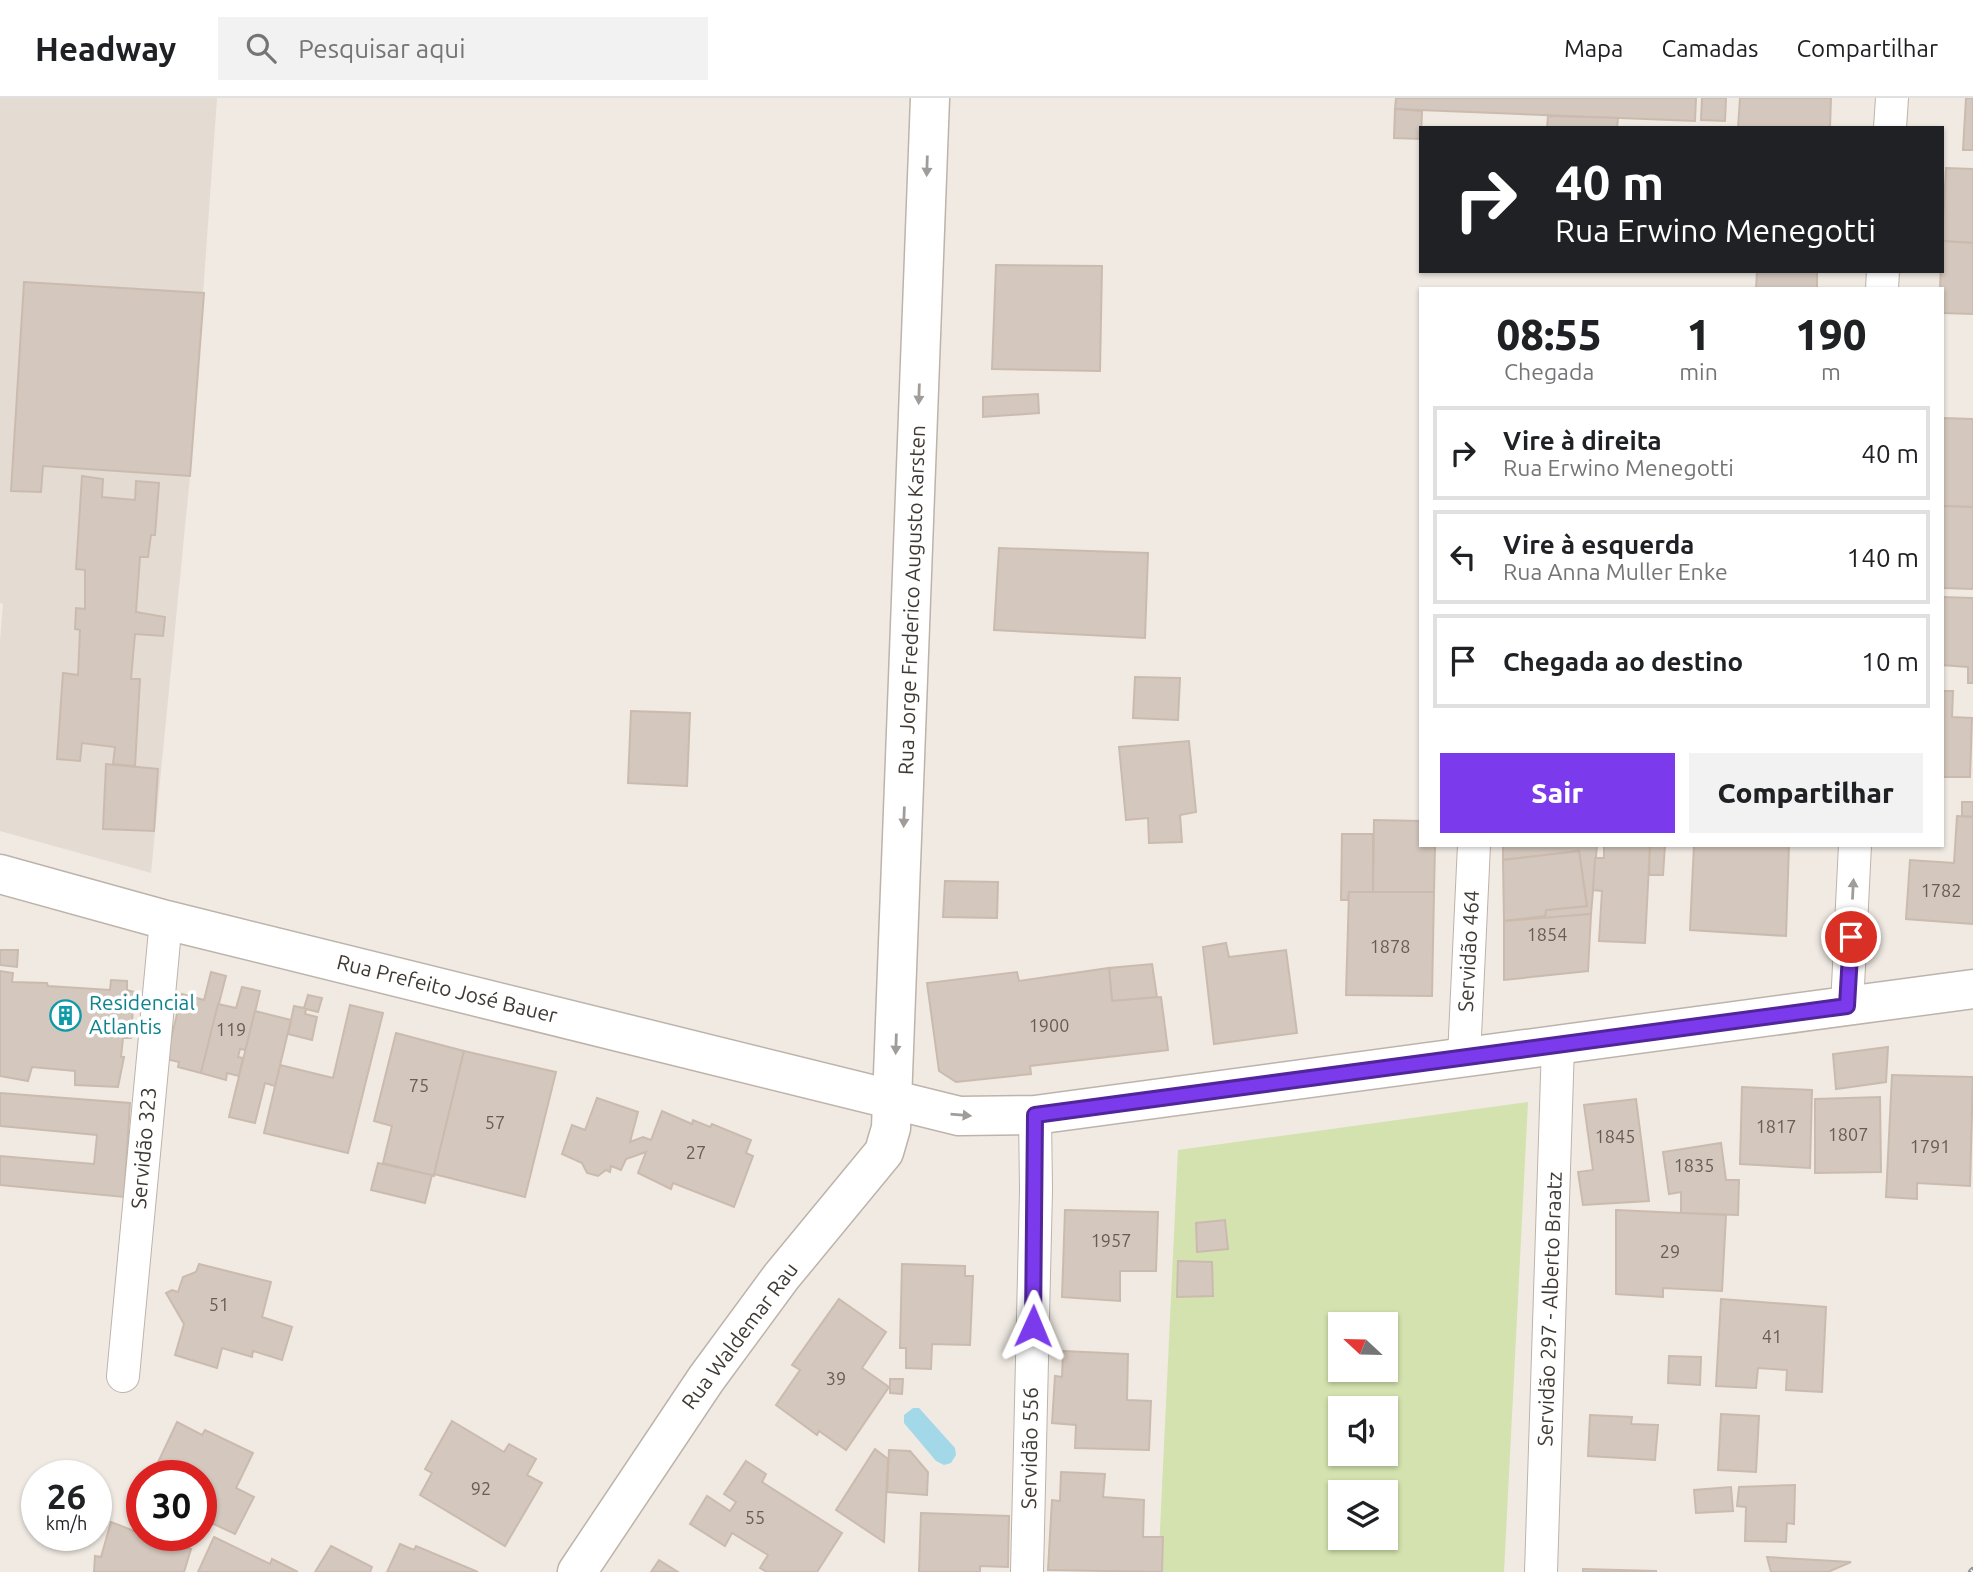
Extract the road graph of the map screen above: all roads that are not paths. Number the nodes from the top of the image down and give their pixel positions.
1 (930, 98) edge
2 (1892, 98) edge
3 (1890, 126) edge
4 (1474, 847) edge
5 (1855, 847) edge
6 (0, 874) edge
7 (166, 920) junction
8 (1973, 989) edge
9 (1847, 1006) junction
10 (1558, 1045) junction
11 (1464, 1057) junction
12 (895, 1101) junction
13 (1035, 1115) junction
14 (123, 1376) dead end
15 (577, 1572) edge
16 (1027, 1572) edge
17 (1541, 1572) edge

1 -> 12 street, Rua Jorge Frederico Augusto Karsten
2 - 3 street
4 - 11 street, Servidão 464
9 -> 5 street
6 - 7 street, Rua Prefeito José Bauer
7 - 12 street, Rua Prefeito José Bauer
7 - 14 street, Servidão 323
8 - 9 street, Rua Prefeito José Bauer
9 - 10 street, Rua Prefeito José Bauer
10 - 11 street, Rua Prefeito José Bauer
10 - 17 street, Servidão 297 - Alberto Braatz
11 - 13 street, Rua Prefeito José Bauer
12 -> 13 street, Rua Prefeito José Bauer
12 - 15 street, Rua Waldemar Rau
13 - 16 street, Servidão 556

